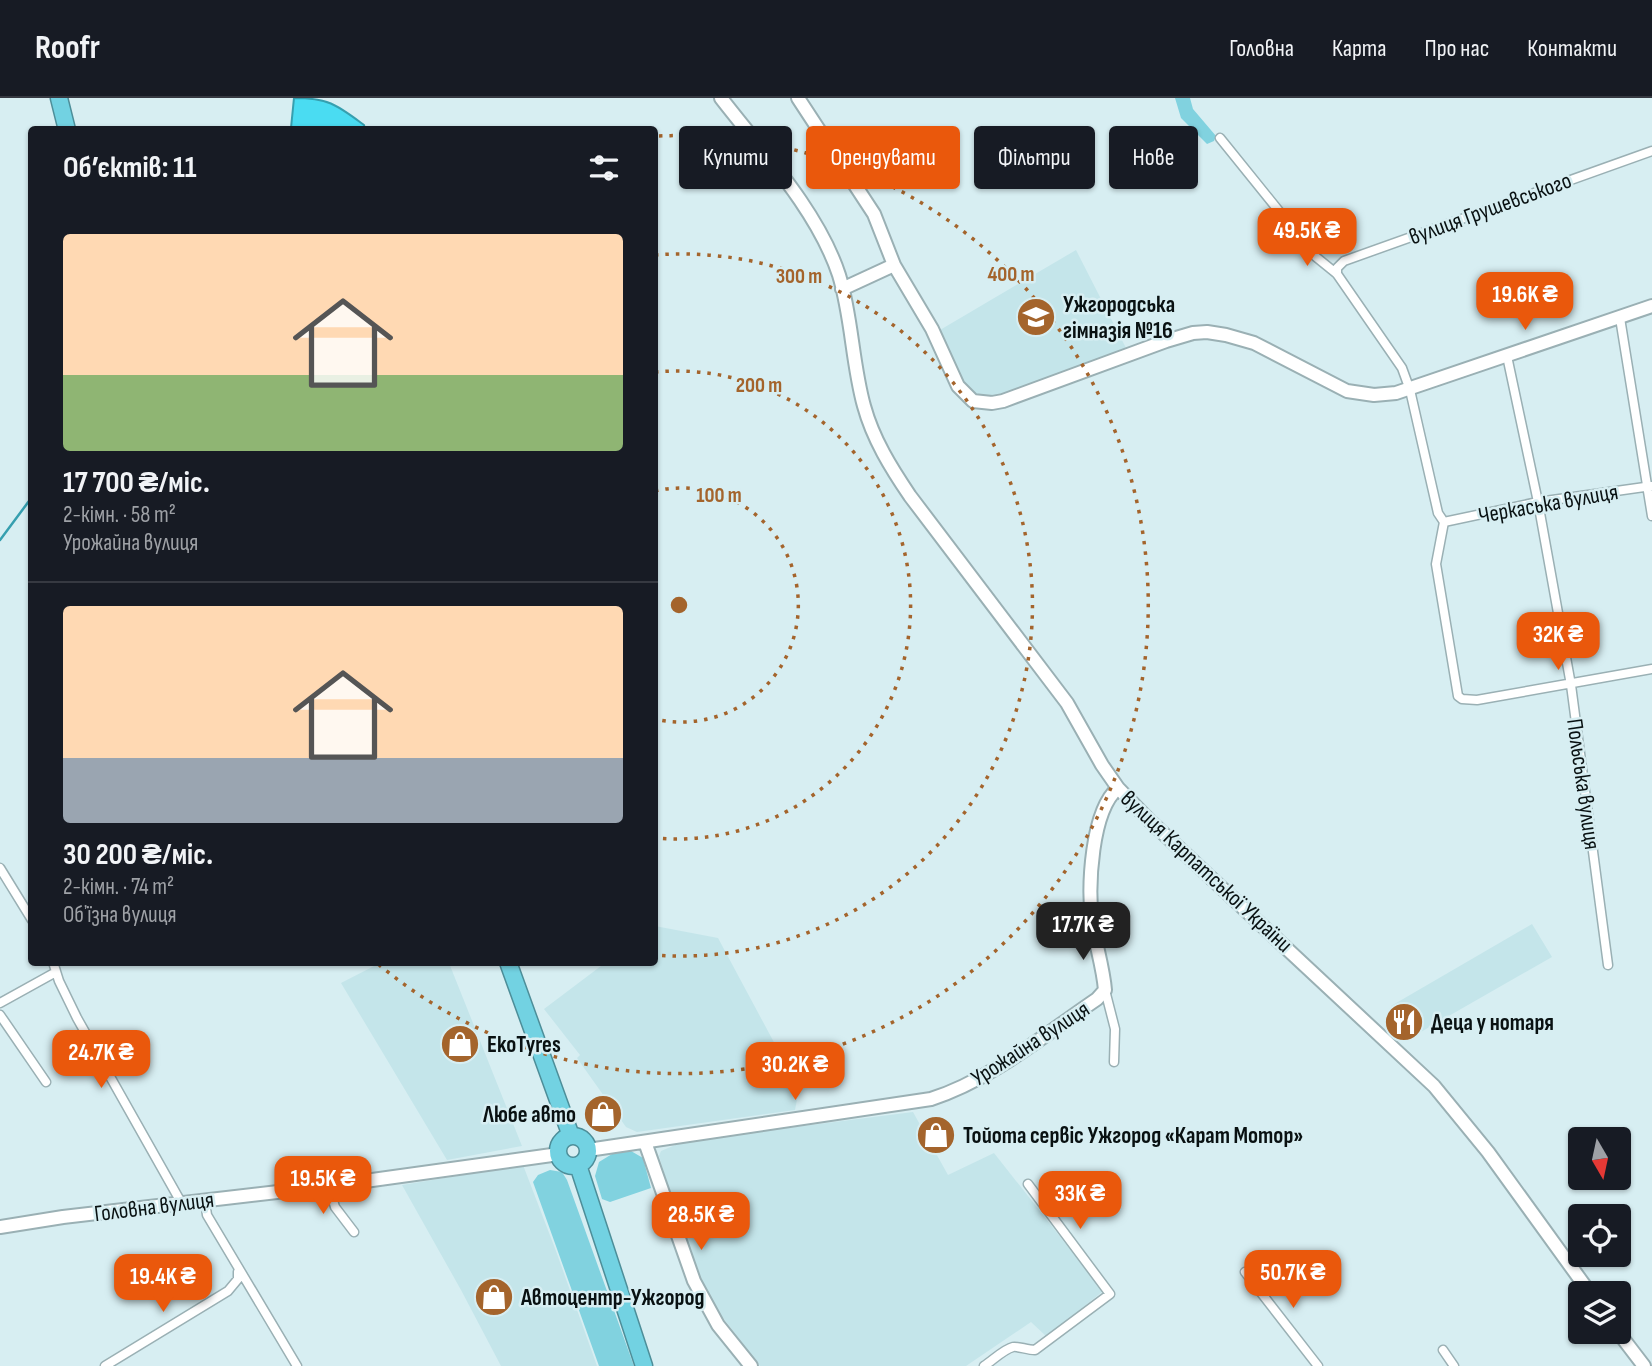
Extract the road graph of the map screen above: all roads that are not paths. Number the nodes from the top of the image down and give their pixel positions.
1 (59, 98) edge
2 (721, 98) edge
3 (798, 98) edge
4 (66, 126) edge
5 (1220, 138) dead end
6 (1652, 151) edge
7 (894, 265) junction
8 (1337, 274) junction
9 (842, 289) junction
10 (1652, 306) edge
11 (1620, 318) junction
12 (1507, 356) junction
13 (1410, 390) junction
14 (1649, 486) edge
15 (1538, 502) junction
16 (1652, 516) edge
17 (1444, 522) junction
18 (1652, 669) edge
19 (1570, 685) junction
20 (1122, 792) junction
21 (0, 867) edge
22 (28, 913) edge
23 (1608, 965) dead end
24 (54, 966) edge
25 (509, 966) edge
26 (56, 972) junction
27 (1105, 990) junction
28 (0, 1003) edge
29 (0, 1015) edge
30 (1114, 1062) dead end
31 (46, 1082) dead end
32 (571, 1136) junction
33 (645, 1142) junction
34 (588, 1150) junction
35 (559, 1154) junction
36 (578, 1165) junction
37 (1027, 1184) dead end
38 (329, 1186) junction
39 (211, 1200) junction
40 (182, 1204) junction
41 (0, 1227) edge
42 (354, 1232) dead end
43 (237, 1269) junction
44 (1245, 1272) dead end
45 (1581, 1281) edge
46 (1627, 1344) edge
47 (1443, 1350) dead end
48 (105, 1366) edge
49 (297, 1366) edge
50 (643, 1366) edge
51 (751, 1366) edge
52 (984, 1366) edge
53 (1318, 1366) edge
54 (1454, 1366) edge
55 (1644, 1366) edge

1 - 4 highway
2 - 9 street, вулиця Карпатської України
3 - 7 street
5 - 8 street
6 - 8 street, вулиця Грушевського
7 - 9 street
7 - 13 street
8 - 13 street
9 - 20 street, вулиця Карпатської України
10 - 11 street
11 - 12 street
11 - 14 street
12 - 13 street
12 - 15 street, Польська вулиця
13 - 17 street
14 - 15 street, Черкаська вулиця
14 - 16 street
15 - 17 street, Черкаська вулиця
15 - 19 street, Польська вулиця
17 - 19 street
18 - 19 street
19 - 23 street, Польська вулиця
20 - 27 street, Урожайна вулиця
20 - 45 street, вулиця Карпатської України
21 - 22 street
24 - 26 street
25 - 32 highway
26 - 28 street
26 - 40 street
27 - 30 street, Урожайна вулиця
27 - 33 street, Урожайна вулиця
29 - 31 street
32 - 34 highway
32 - 35 highway
33 - 34 street, Урожайна вулиця
33 - 51 street
34 - 36 highway
35 - 36 highway
35 - 38 street, Головна вулиця
36 - 50 highway
37 - 52 street
38 - 39 street, Головна вулиця
38 - 42 street
39 - 40 street, Головна вулиця
39 - 43 street
40 - 41 street, Головна вулиця
43 - 48 street
43 - 49 street
44 - 53 street
46 - 55 street
47 - 54 street

